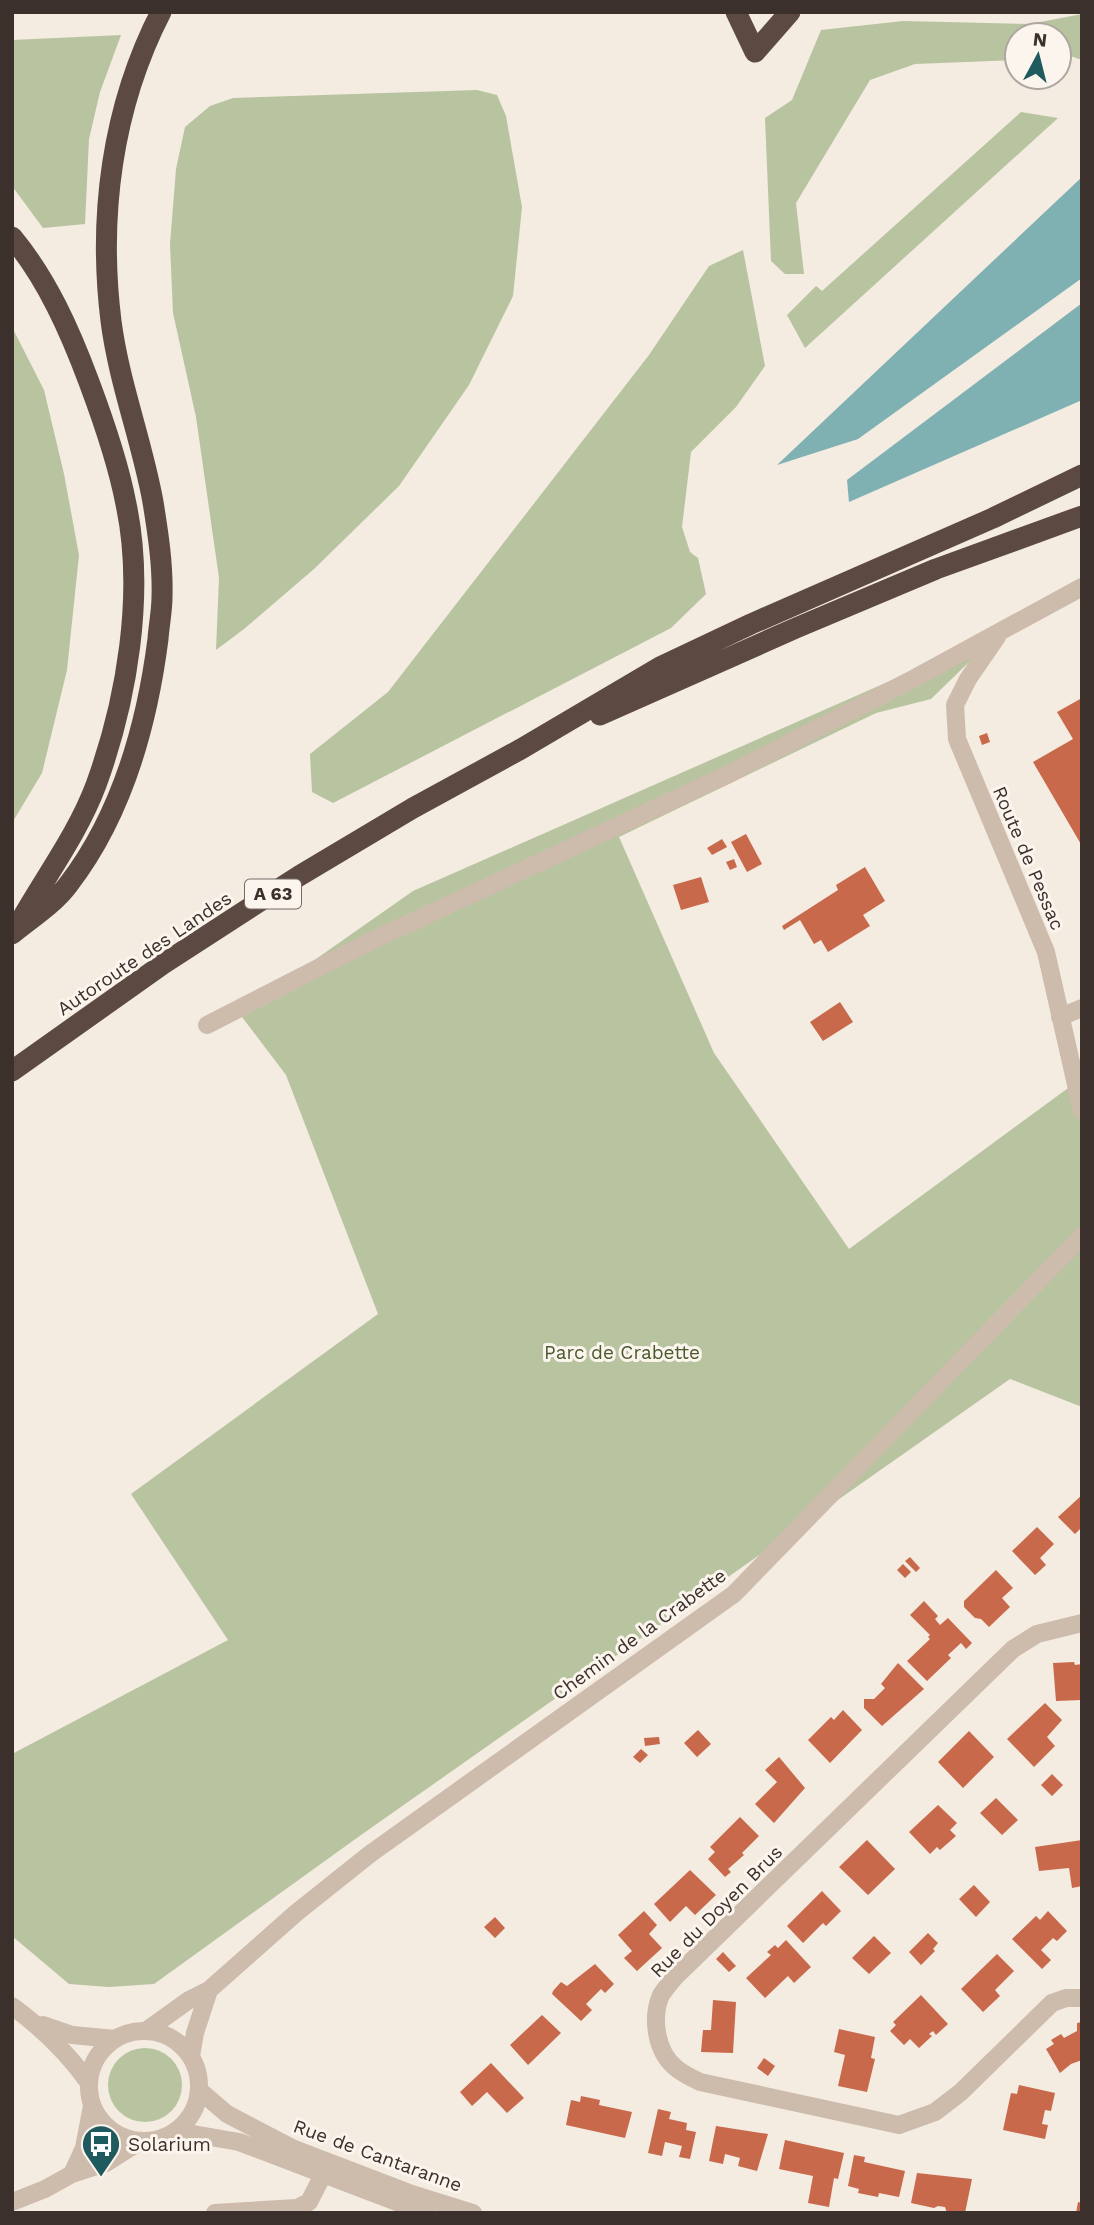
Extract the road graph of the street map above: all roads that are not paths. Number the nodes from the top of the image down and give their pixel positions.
1 (161, 12) edge
2 (736, 12) edge
3 (790, 12) edge
4 (12, 237) edge
5 (1082, 475) edge
6 (1082, 516) edge
7 (1082, 587) edge
8 (999, 633) junction
9 (521, 749) junction
10 (13, 934) edge
11 (1082, 1008) edge
12 (1060, 1017) junction
13 (207, 1025) dead end
14 (12, 1071) edge
15 (1082, 1111) edge
16 (1082, 1236) edge
17 (1082, 1623) edge
18 (209, 1990) junction
19 (1082, 1998) edge
20 (12, 2006) edge
21 (27, 2017) junction
22 (147, 2030) junction
23 (115, 2039) junction
24 (191, 2056) junction
25 (89, 2082) junction
26 (199, 2090) junction
27 (92, 2106) junction
28 (176, 2131) junction
29 (141, 2141) junction
30 (326, 2169) junction
31 (72, 2174) junction
32 (12, 2203) edge
33 (215, 2213) edge
34 (426, 2213) edge
35 (473, 2213) edge

1 - 10 highway
2 - 3 highway
4 - 10 highway
5 - 9 highway
6 - 9 highway
7 - 8 street
8 - 12 street, Route de Pessac
8 - 13 street
9 - 14 highway, Autoroute des Landes / A 63
11 - 12 street
12 - 15 street, Route de Pessac
16 - 18 street, Chemin de la Crabette
17 - 19 street, Rue du Doyen Brus
18 - 22 street, Chemin de la Crabette
18 - 24 street
20 - 21 street
21 - 23 street
21 - 25 street
22 - 23 street
22 - 24 street
23 - 25 street
24 - 26 street
25 - 27 street
26 - 28 street
26 - 30 street, Rue de Cantaranne
27 - 29 street
27 - 31 street
28 - 29 street
28 - 30 street, Rue de Cantaranne
29 - 31 street
30 - 33 street
30 - 34 street, Rue de Cantaranne
30 - 35 street, Rue de Cantaranne
31 - 32 street

